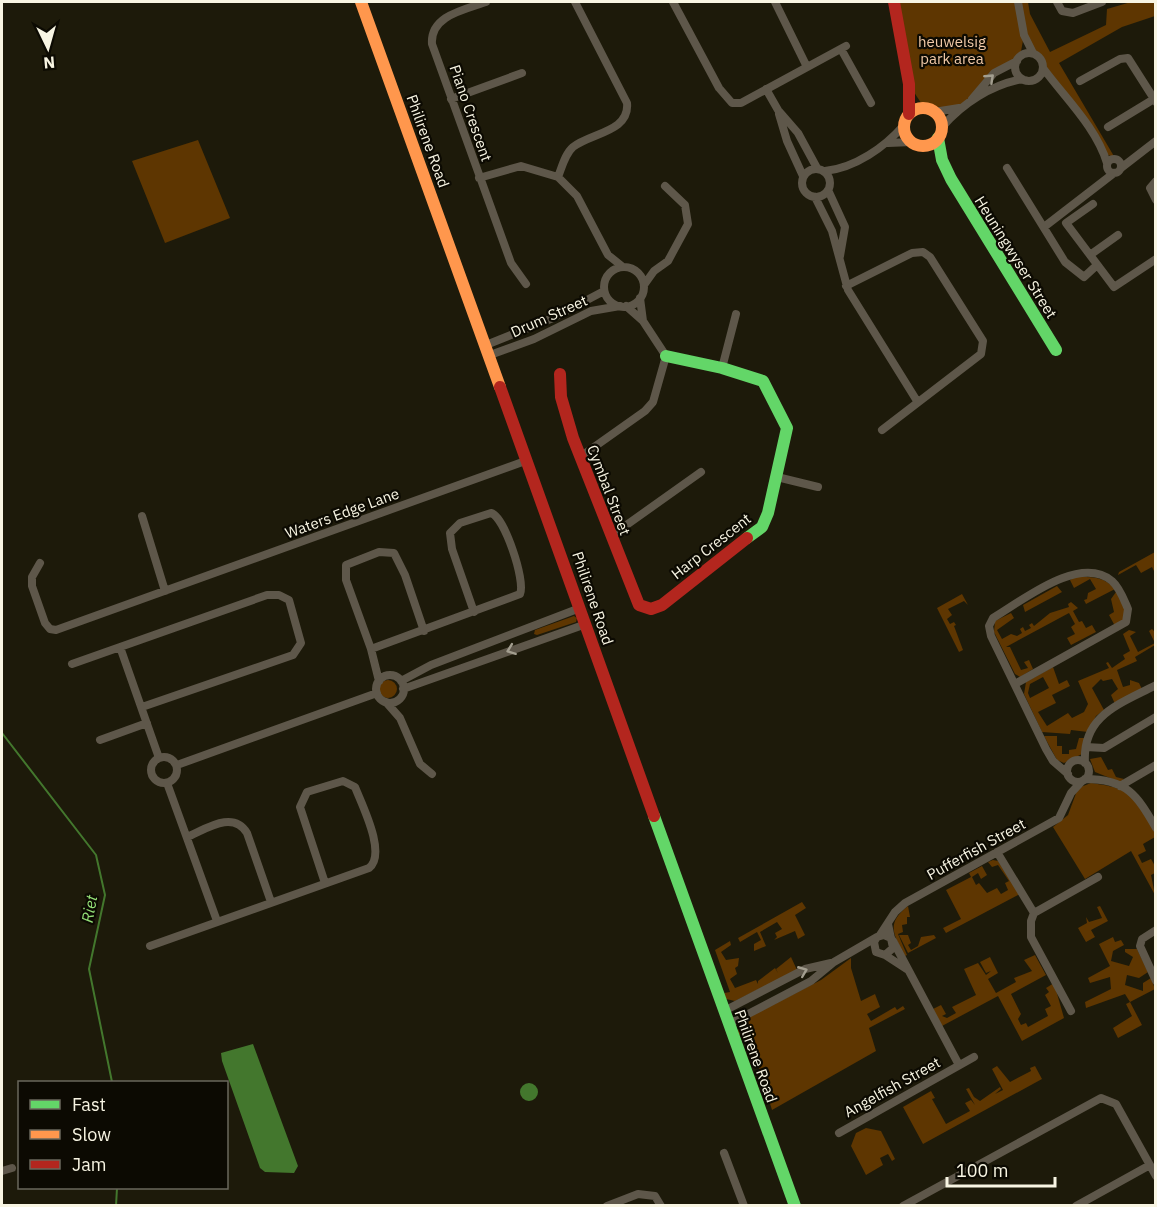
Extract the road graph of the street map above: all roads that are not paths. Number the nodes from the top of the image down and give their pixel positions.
1 (361, 2) edge
2 (486, 2) edge
3 (575, 2) edge
4 (673, 2) edge
5 (775, 2) edge
6 (894, 2) edge
7 (1018, 2) edge
8 (1057, 2) edge
9 (1102, 2) edge
10 (1024, 35) junction
11 (1034, 54) junction
12 (1018, 60) junction
13 (807, 67) junction
14 (1043, 68) junction
15 (522, 73) dead end
16 (1023, 79) junction
17 (1033, 80) junction
18 (1080, 81) dead end
19 (1005, 82) junction
20 (909, 84) junction
21 (1057, 87) junction
22 (766, 89) junction
23 (451, 99) junction
24 (1155, 101) edge
25 (970, 102) junction
26 (871, 103) dead end
27 (959, 108) junction
28 (778, 110) junction
29 (929, 110) junction
30 (907, 119) junction
31 (1108, 127) dead end
32 (940, 132) junction
33 (1155, 141) edge
34 (888, 143) junction
35 (917, 144) junction
36 (805, 147) junction
37 (792, 154) junction
38 (1112, 164) junction
39 (1007, 168) dead end
40 (821, 170) junction
41 (840, 170) junction
42 (803, 176) junction
43 (558, 177) junction
44 (479, 178) junction
45 (951, 179) junction
46 (1155, 181) edge
47 (665, 186) dead end
48 (829, 187) junction
49 (815, 197) junction
50 (1155, 200) edge
51 (1093, 204) dead end
52 (839, 213) junction
53 (827, 220) junction
54 (1044, 227) junction
55 (1118, 235) dead end
56 (608, 255) junction
57 (1090, 255) junction
58 (1155, 259) edge
59 (839, 260) junction
60 (1097, 265) junction
61 (623, 267) junction
62 (636, 270) junction
63 (654, 271) junction
64 (608, 274) junction
65 (526, 284) dead end
66 (644, 285) junction
67 (846, 286) junction
68 (604, 291) junction
69 (640, 298) junction
70 (623, 306) junction
71 (736, 314) dead end
72 (547, 320) junction
73 (643, 321) junction
74 (552, 332) junction
75 (488, 350) junction
76 (1056, 350) dead end
77 (666, 356) junction
78 (722, 368) junction
79 (560, 374) dead end
80 (917, 401) junction
81 (882, 430) dead end
82 (580, 457) junction
83 (528, 460) junction
84 (701, 472) dead end
85 (777, 477) junction
86 (818, 486) dead end
87 (142, 516) dead end
88 (611, 536) junction
89 (40, 563) dead end
90 (165, 591) junction
91 (580, 608) junction
92 (646, 609) joint
93 (474, 612) junction
94 (586, 624) junction
95 (528, 628) junction
96 (424, 631) junction
97 (534, 642) junction
98 (120, 647) junction
99 (371, 649) junction
100 (72, 664) dead end
101 (382, 678) junction
102 (1015, 684) junction
103 (402, 685) junction
104 (1155, 685) edge
105 (377, 693) junction
106 (399, 699) junction
107 (386, 702) junction
108 (142, 707) junction
109 (1155, 717) edge
110 (400, 718) junction
111 (147, 723) junction
112 (100, 740) dead end
113 (1085, 750) junction
114 (159, 758) junction
115 (1057, 764) junction
116 (1080, 764) junction
117 (177, 765) junction
118 (1155, 765) edge
119 (432, 774) dead end
120 (1069, 776) junction
121 (1099, 779) junction
122 (1084, 780) junction
123 (167, 783) junction
124 (1120, 786) junction
125 (1071, 793) junction
126 (1153, 817) edge
127 (1155, 828) edge
128 (187, 837) junction
129 (997, 852) junction
130 (1098, 877) dead end
131 (325, 883) junction
132 (271, 902) junction
133 (1034, 913) junction
134 (217, 921) junction
135 (888, 924) junction
136 (1155, 930) edge
137 (879, 936) junction
138 (892, 939) junction
139 (150, 946) dead end
140 (858, 948) junction
141 (880, 953) junction
142 (834, 962) junction
143 (909, 970) junction
144 (1155, 981) edge
145 (753, 996) junction
146 (759, 1008) junction
147 (724, 1011) junction
148 (1071, 1011) dead end
149 (729, 1024) junction
150 (974, 1057) dead end
151 (959, 1065) junction
152 (839, 1133) dead end
153 (724, 1153) dead end
154 (1149, 1165) junction
155 (12, 1168) dead end
156 (2, 1171) edge
157 (1155, 1176) edge
158 (607, 1206) edge
159 (661, 1206) edge
160 (744, 1206) edge
161 (795, 1206) edge
162 (903, 1206) edge
163 (1076, 1206) edge

1 - 75 street, Philirene Road
2 - 23 street, Piano Crescent
3 - 43 street
4 - 22 street
5 - 13 street
6 - 20 street
7 - 10 street
8 - 9 street
10 - 11 street
10 - 12 street
11 - 12 street
11 - 14 street
12 - 16 street
12 - 19 street
25 -> 12 street
13 - 22 street
13 - 26 street
14 - 17 street
14 - 21 street
15 - 23 street
16 - 17 street
16 - 19 street
17 - 21 street
18 - 24 street
19 - 25 street
20 - 29 street, Heuningwyser Street
20 - 30 street
21 - 38 street
22 - 28 street
23 - 44 street, Piano Crescent
24 - 31 street
25 - 27 street
27 - 29 street
27 - 32 street
28 - 36 street
28 - 37 street
29 - 30 street
29 - 32 street, Heuningwyser Street
30 - 34 street
30 - 35 street, Heuningwyser Street
32 - 35 street
32 - 45 street, Heuningwyser Street
33 - 38 street
34 - 35 street
34 - 41 street
35 - 45 street, Heuningwyser Street
36 - 37 street
36 - 40 street
37 - 42 street
38 - 54 street
39 - 54 street
40 - 41 street
40 - 42 street
40 - 48 street
41 - 48 street
42 - 49 street
43 - 44 street, Piano Crescent
43 - 56 street
44 - 65 street
45 - 76 street, Heuningwyser Street
46 - 50 street
47 - 63 street
48 - 49 street
48 - 52 street
49 - 53 street
51 - 57 street
52 - 53 street
52 - 59 street
53 - 59 street
54 - 60 street
55 - 57 street
56 - 61 street
56 - 64 street
57 - 60 street
58 - 60 street
59 - 67 street
61 - 62 street
61 - 64 street
62 - 63 street
62 - 66 street
63 - 66 street
64 - 68 street
66 - 69 street
67 - 80 street
67 - 80 street
68 - 70 street
68 - 72 street, Drum Street
69 - 70 street
69 - 73 street
70 - 73 street
70 - 74 street, Drum Street
71 - 78 street
72 - 74 street
72 - 75 street, Drum Street
73 - 77 street
74 - 75 street, Drum Street
75 - 83 street, Philirene Road
77 - 78 street, Harp Crescent
77 - 82 street
78 - 85 street, Harp Crescent
79 - 82 street, Cymbal Street
80 - 81 street
82 - 88 street, Cymbal Street
83 - 90 street, Waters Edge Lane
83 - 91 street, Philirene Road
84 - 88 street
85 - 86 street
85 - 92 street, Harp Crescent
87 - 90 street
88 - 92 street, Cymbal Street
89 - 90 street, Waters Edge Lane
91 - 94 street, Philirene Road
91 - 95 street
93 - 93 street
93 - 96 street
94 - 97 street
94 - 147 street, Philirene Road
95 - 97 street
95 - 103 street
96 - 99 street
96 - 99 street
97 -> 103 street
98 - 100 street
98 - 108 street
98 - 108 street
99 - 101 street
101 - 103 street
101 - 105 street
102 - 102 street
102 - 115 street
103 - 106 street
104 - 113 street
105 - 107 street
105 - 117 street
106 - 107 street
106 - 110 street
107 - 110 street
108 - 111 street
109 - 113 street
110 - 119 street
111 - 112 street
111 - 114 street
113 - 116 street
114 - 117 street
114 - 123 street
115 - 116 street
115 - 120 street
116 - 120 street
116 - 121 street
116 - 122 street, Pufferfish Street
117 - 123 street
118 - 124 street
120 - 122 street
120 - 125 street
121 - 122 street
121 - 124 street
122 - 125 street, Pufferfish Street
123 - 128 street
124 - 126 street
125 - 129 street, Pufferfish Street
126 - 127 street
128 - 132 street
128 - 134 street
129 - 133 street
129 - 135 street, Pufferfish Street
130 - 133 street
131 - 131 street
131 - 132 street
132 - 134 street
133 - 148 street
134 - 139 street
135 - 137 street, Pufferfish Street
135 - 138 street
136 - 144 street
137 - 138 street
137 - 140 street, Pufferfish Street
137 - 141 street
138 - 141 street
138 - 143 street, Angelfish Street
140 - 141 street
140 - 142 street, Pufferfish Street
141 - 143 street
145 -> 142 street, Pufferfish Street
142 - 146 street, Pufferfish Street
143 - 151 street, Angelfish Street
145 - 146 street
145 - 147 street, Pufferfish Street
146 - 149 street, Pufferfish Street
147 - 149 street, Philirene Road
149 - 161 street, Philirene Road
150 - 151 street, Angelfish Street
151 - 152 street, Angelfish Street
153 - 160 street
154 - 157 street
154 - 162 street
154 - 163 street
155 - 156 street
158 - 159 street

